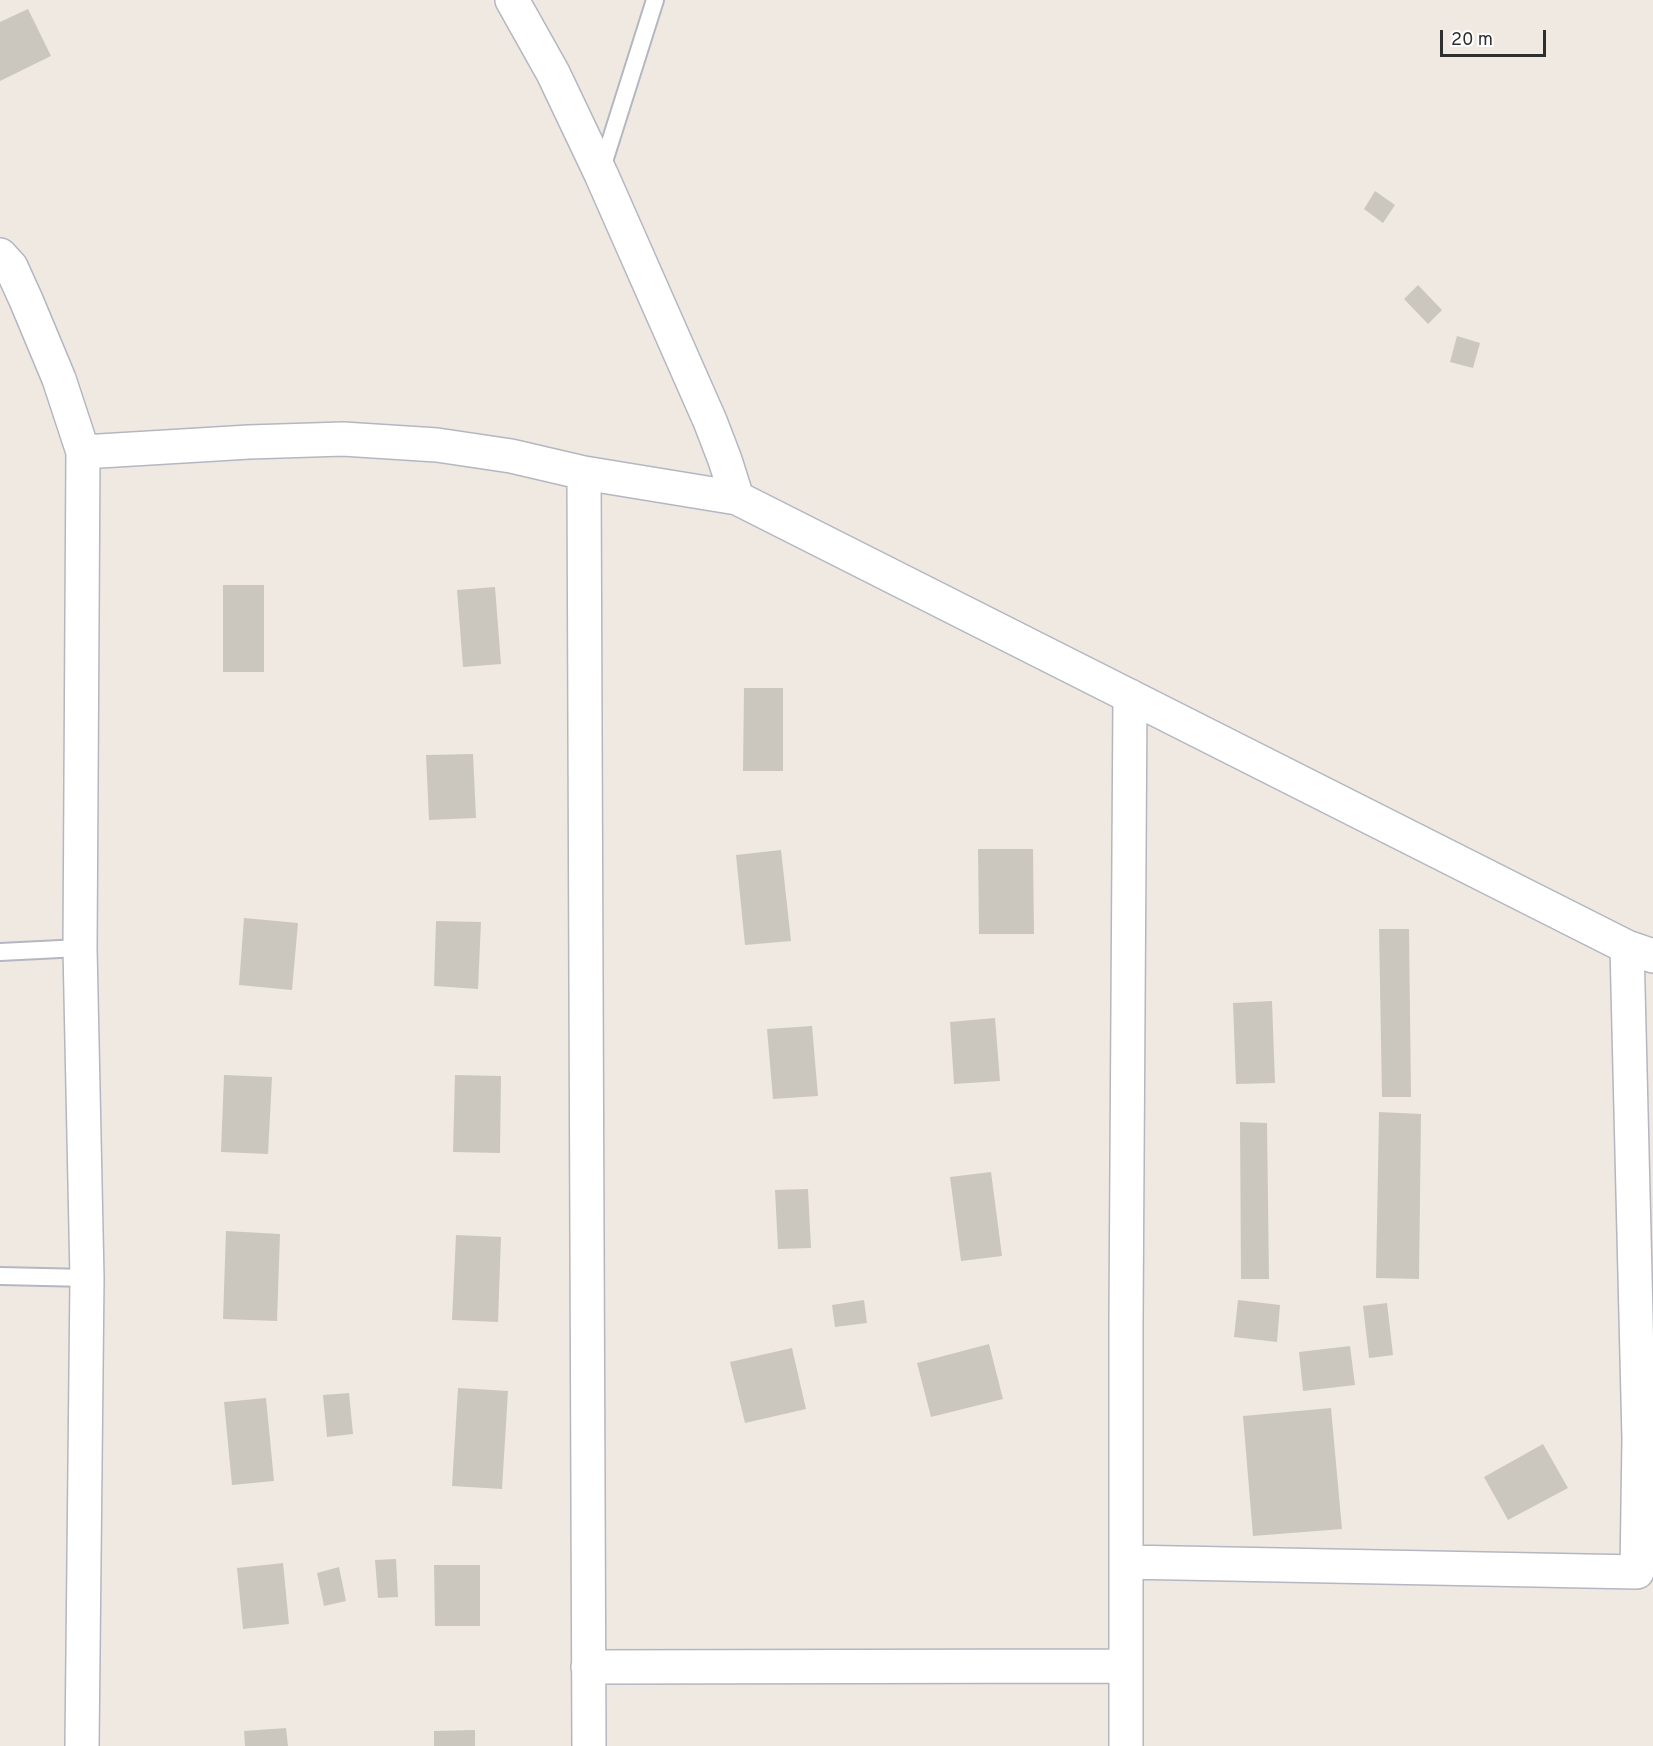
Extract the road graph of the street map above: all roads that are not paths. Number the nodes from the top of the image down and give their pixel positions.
1 (513, 0) edge
2 (655, 0) edge
3 (601, 174) junction
4 (0, 255) edge
5 (83, 453) junction
6 (584, 472) junction
7 (736, 498) junction
8 (1130, 696) junction
9 (80, 948) junction
10 (0, 952) edge
11 (1640, 952) edge
12 (0, 1276) edge
13 (87, 1278) junction
14 (1126, 1562) junction
15 (1645, 1571) edge
16 (1125, 1666) junction
17 (588, 1667) junction
18 (82, 1746) edge
19 (589, 1746) edge
20 (1126, 1746) edge

1 - 3 street
2 - 3 lane
3 - 7 street
4 - 5 street
5 - 6 street
5 - 9 street
6 - 7 street
6 - 17 street
7 - 8 street
8 - 11 street
8 - 14 street
9 - 10 lane
9 - 13 street
11 - 15 street
12 - 13 lane
13 - 18 street
14 - 15 street
14 - 16 street
16 - 17 street
16 - 20 street
17 - 19 street

